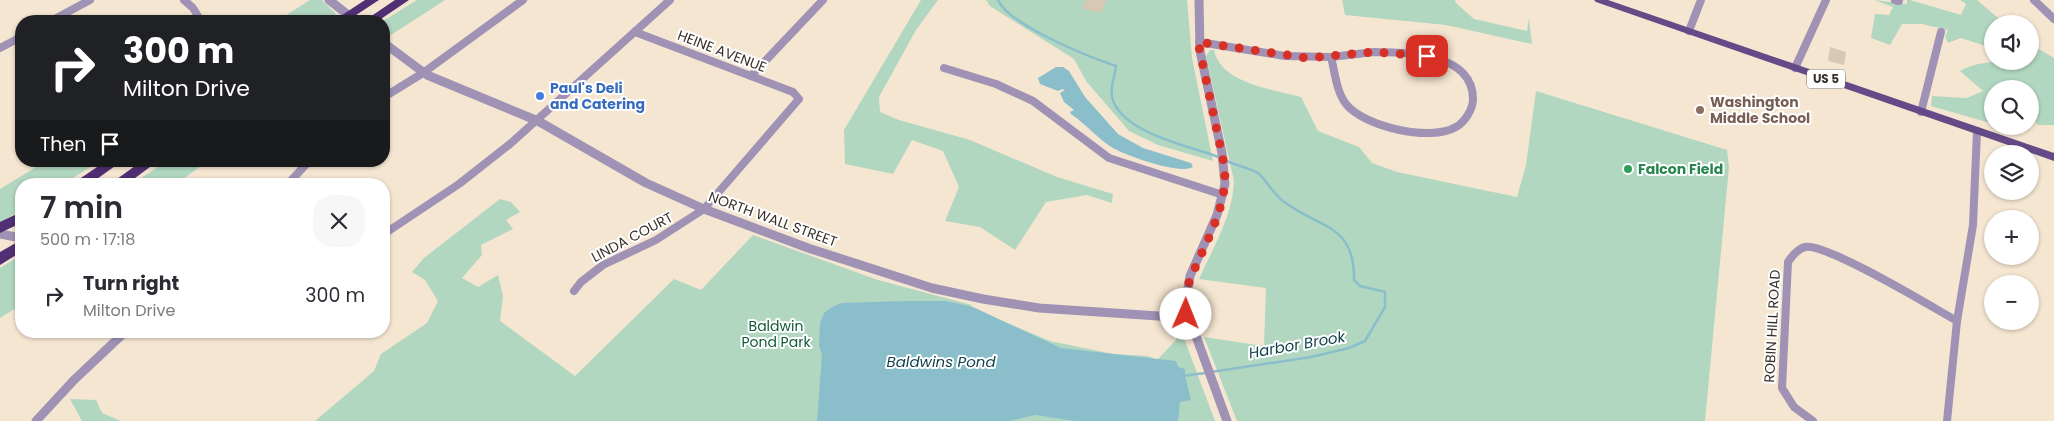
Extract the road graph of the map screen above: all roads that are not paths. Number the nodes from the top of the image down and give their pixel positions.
1 (90, 0) edge
2 (184, 0) edge
3 (329, 0) edge
4 (373, 0) edge
5 (404, 0) edge
6 (523, 0) edge
7 (670, 0) edge
8 (823, 0) edge
9 (1199, 0) edge
10 (1599, 0) edge
11 (1701, 0) edge
12 (1826, 0) edge
13 (2034, 0) edge
14 (340, 8) joint
15 (62, 15) edge
16 (197, 15) edge
17 (349, 15) edge
18 (349, 15) edge
19 (380, 15) edge
20 (2054, 19) edge
21 (1689, 31) junction
22 (635, 32) junction
23 (1941, 32) dead end
24 (15, 40) edge
25 (1198, 42) junction
26 (0, 48) edge
27 (390, 48) edge
28 (1331, 57) junction
29 (944, 68) dead end
30 (1795, 68) junction
31 (423, 73) junction
32 (750, 76) junction
33 (390, 93) edge
34 (798, 96) joint
35 (1921, 112) junction
36 (538, 121) junction
37 (1977, 130) junction
38 (2054, 157) edge
39 (106, 167) edge
40 (143, 167) edge
41 (304, 167) edge
42 (89, 178) edge
43 (126, 178) edge
44 (293, 178) edge
45 (1223, 195) junction
46 (704, 209) junction
47 (15, 221) edge
48 (1, 230) edge
49 (390, 230) edge
50 (15, 240) edge
51 (15, 248) edge
52 (0, 259) edge
53 (574, 291) dead end
54 (1188, 318) junction
55 (1957, 321) junction
56 (119, 338) edge
57 (36, 421) edge
58 (1227, 421) edge
59 (1813, 421) edge
60 (1947, 421) edge

1 - 15 street
2 - 16 street
3 - 14 street
4 - 18 highway
5 - 19 highway
6 - 31 street
7 - 22 street
8 - 32 street
9 - 25 street
10 - 21 main road, US 5
11 - 21 street
12 - 30 street
13 - 20 street
14 - 17 street
21 - 30 main road, US 5
22 - 32 street, HEINE AVENUE
22 - 36 street
23 - 35 street
24 - 26 street
25 - 28 street
25 - 45 street
27 - 31 street, NORTH WALL STREET
28 - 28 street
29 - 45 street
30 - 35 main road, US 5
31 - 33 street
31 - 36 street, NORTH WALL STREET
32 - 34 street, HEINE AVENUE
34 - 46 street, LINDA COURT
35 - 37 main road, US 5
36 - 46 street, NORTH WALL STREET
36 - 49 street
37 - 38 main road, US 5
37 - 55 street
39 - 42 highway
40 - 43 highway
41 - 44 street
45 - 54 street
46 - 53 street, LINDA COURT
46 - 54 street, NORTH WALL STREET
47 - 48 highway
48 - 50 street
51 - 52 highway
54 - 58 street
55 - 59 street, ROBIN HILL ROAD
55 - 60 street
56 - 57 street

